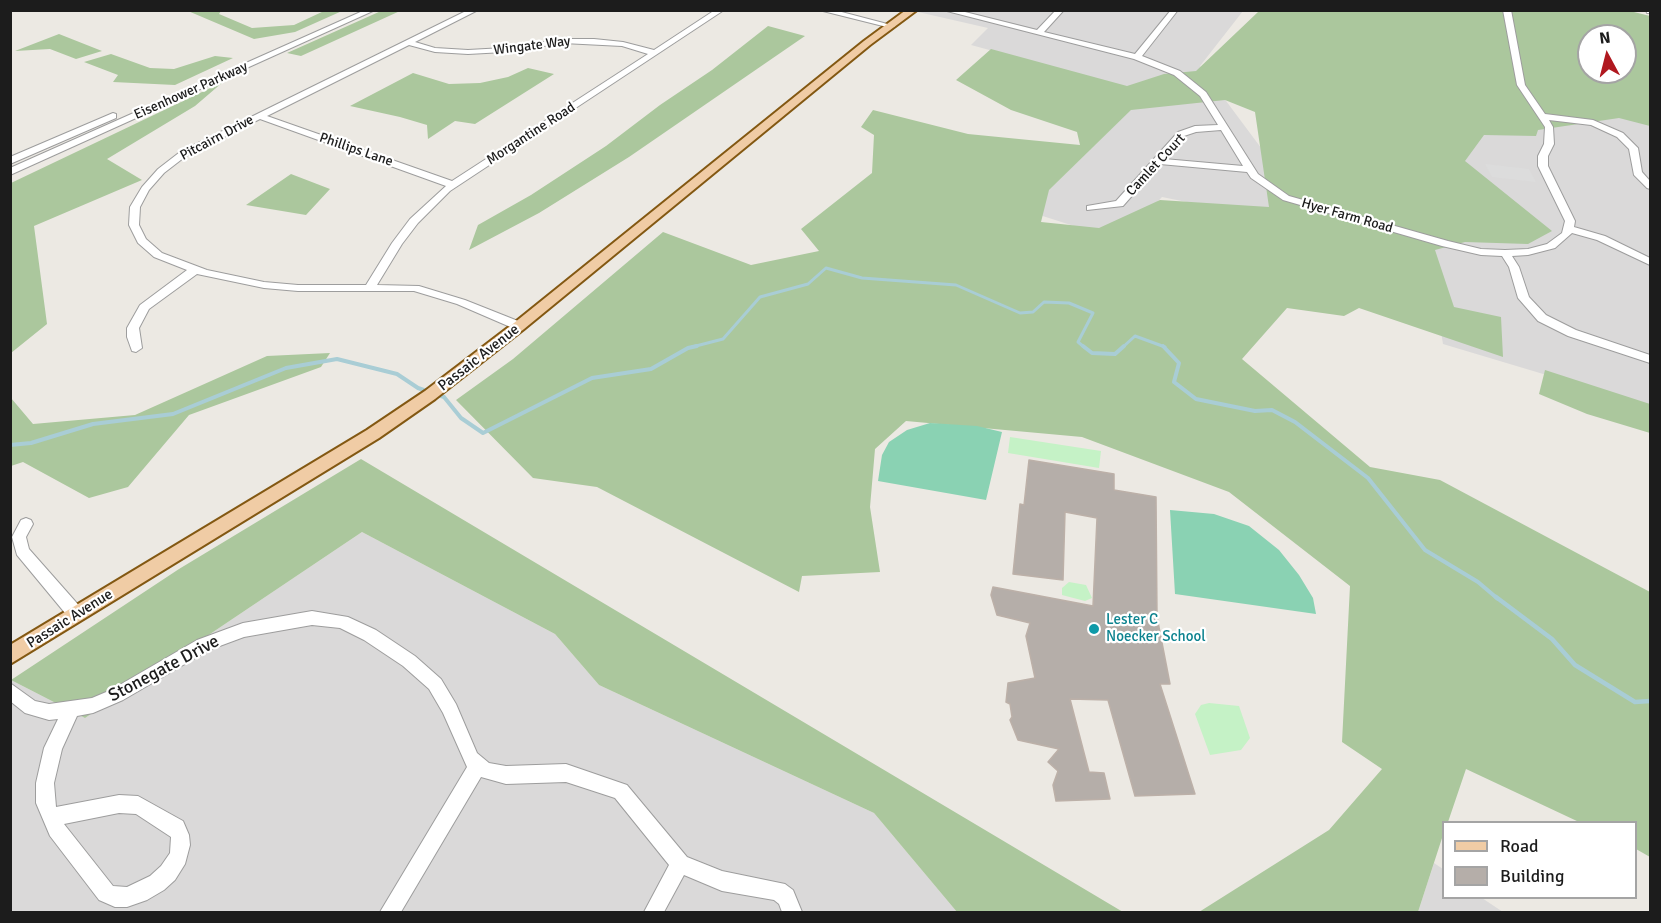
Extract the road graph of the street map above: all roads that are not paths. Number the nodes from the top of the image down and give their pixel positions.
1 (354, 10) edge
2 (372, 10) edge
3 (475, 10) edge
4 (721, 10) edge
5 (822, 10) edge
6 (913, 10) edge
7 (946, 10) edge
8 (1061, 10) edge
9 (1175, 10) edge
10 (1507, 10) edge
11 (891, 26) junction
12 (1039, 32) junction
13 (410, 43) junction
14 (654, 53) junction
15 (1137, 57) junction
16 (259, 116) junction
17 (1544, 117) junction
18 (1223, 127) junction
19 (10, 161) edge
20 (1158, 161) junction
21 (1248, 169) junction
22 (10, 172) edge
23 (453, 184) junction
24 (1650, 186) edge
25 (1090, 208) dead end
26 (1570, 229) junction
27 (1505, 253) junction
28 (1650, 262) edge
29 (195, 270) junction
30 (370, 286) junction
31 (519, 327) junction
32 (136, 348) dead end
33 (1650, 358) edge
34 (26, 524) dead end
35 (76, 615) junction
36 (10, 656) edge
37 (10, 690) edge
38 (71, 710) junction
39 (478, 765) junction
40 (51, 817) junction
41 (680, 864) junction
42 (390, 912) edge
43 (654, 912) edge
44 (792, 912) edge

1 - 19 street, Eisenhower Parkway
2 - 22 street, Eisenhower Parkway
3 - 13 street, Pitcairn Drive
4 - 14 street, Morgantine Road
5 - 11 street
6 - 11 main road, Passaic Avenue
7 - 12 street, Hyer Farm Road
8 - 12 street
9 - 15 street
10 - 17 street
11 - 31 main road, Passaic Avenue
12 - 15 street, Hyer Farm Road
13 - 14 street, Wingate Way
13 - 16 street, Pitcairn Drive
14 - 23 street, Morgantine Road
15 - 18 street, Hyer Farm Road
16 - 23 street, Phillips Lane
16 - 29 street, Pitcairn Drive
17 - 24 street
17 - 26 street
18 - 20 street, Camlet Court
18 - 21 street, Hyer Farm Road
20 - 21 street
20 - 25 street, Camlet Court
21 - 27 street, Hyer Farm Road
23 - 30 street, Morgantine Road
26 - 27 street, Hyer Farm Road
26 - 28 street
27 - 33 street
29 - 30 street, Pitcairn Drive
29 - 32 street
30 - 31 street, Pitcairn Drive
31 - 35 main road, Passaic Avenue
34 - 35 street
35 - 36 main road, Passaic Avenue
37 - 38 street, Stonegate Drive
38 - 39 street, Stonegate Drive
38 - 40 street
39 - 41 street
39 - 42 street
40 - 40 street
41 - 43 street
41 - 44 street

